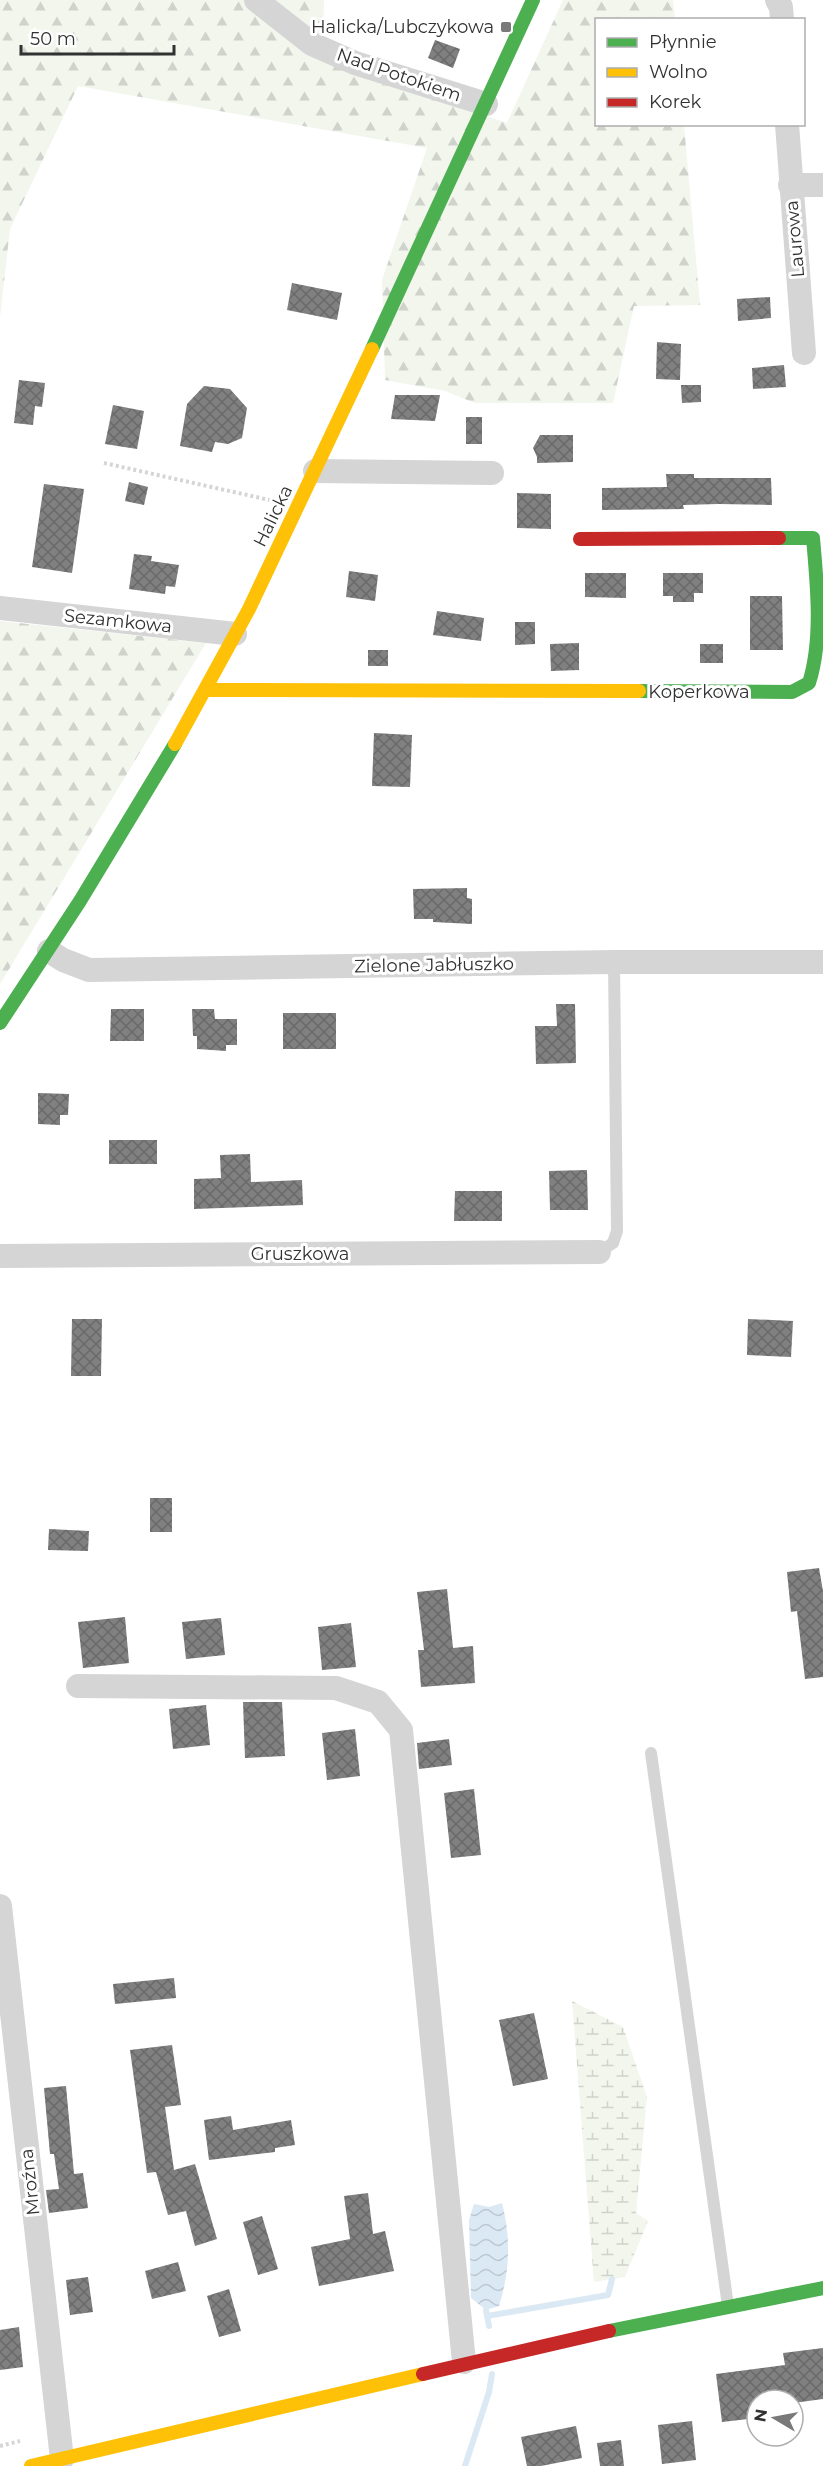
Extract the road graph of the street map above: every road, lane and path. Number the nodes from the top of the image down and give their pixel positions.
1 (256, 0) edge
2 (533, 0) edge
3 (777, 0) edge
4 (782, 18) edge
5 (486, 104) junction
6 (787, 126) edge
7 (790, 185) junction
8 (823, 185) edge
9 (804, 353) dead end
10 (104, 463) dead end
11 (315, 471) junction
12 (492, 473) dead end
13 (298, 507) junction
14 (580, 539) dead end
15 (820, 596) edge
16 (0, 608) edge
17 (235, 634) junction
18 (206, 690) junction
19 (49, 951) junction
20 (614, 962) junction
21 (823, 962) edge
22 (0, 1023) edge
23 (599, 1252) joint
24 (0, 1256) edge
25 (78, 1686) dead end
26 (651, 1753) dead end
27 (0, 1906) edge
28 (823, 2288) edge
29 (728, 2307) junction
30 (464, 2362) junction
31 (62, 2459) junction
32 (31, 2466) edge

1 - 5 street, Nad Potokiem
2 - 5 street, Halicka
3 - 4 street
5 - 11 street, Halicka
6 - 7 street, Laurowa
7 - 8 street
7 - 9 street, Laurowa
10 - 13 path
11 - 12 street
11 - 13 street, Halicka
13 - 17 street, Halicka
14 - 15 street, Koperkowa
15 - 18 street, Koperkowa
16 - 17 street, Sezamkowa
17 - 18 street, Halicka
18 - 19 street, Halicka
19 - 20 street, Zielone Jabłuszko
19 - 22 street, Halicka
20 - 21 street, Zielone Jabłuszko
20 - 23 lane
23 - 24 street, Gruszkowa
25 - 30 street
26 - 29 lane
27 - 31 street, Mroźna
28 - 29 street
29 - 30 street
30 - 31 street
31 - 32 street

